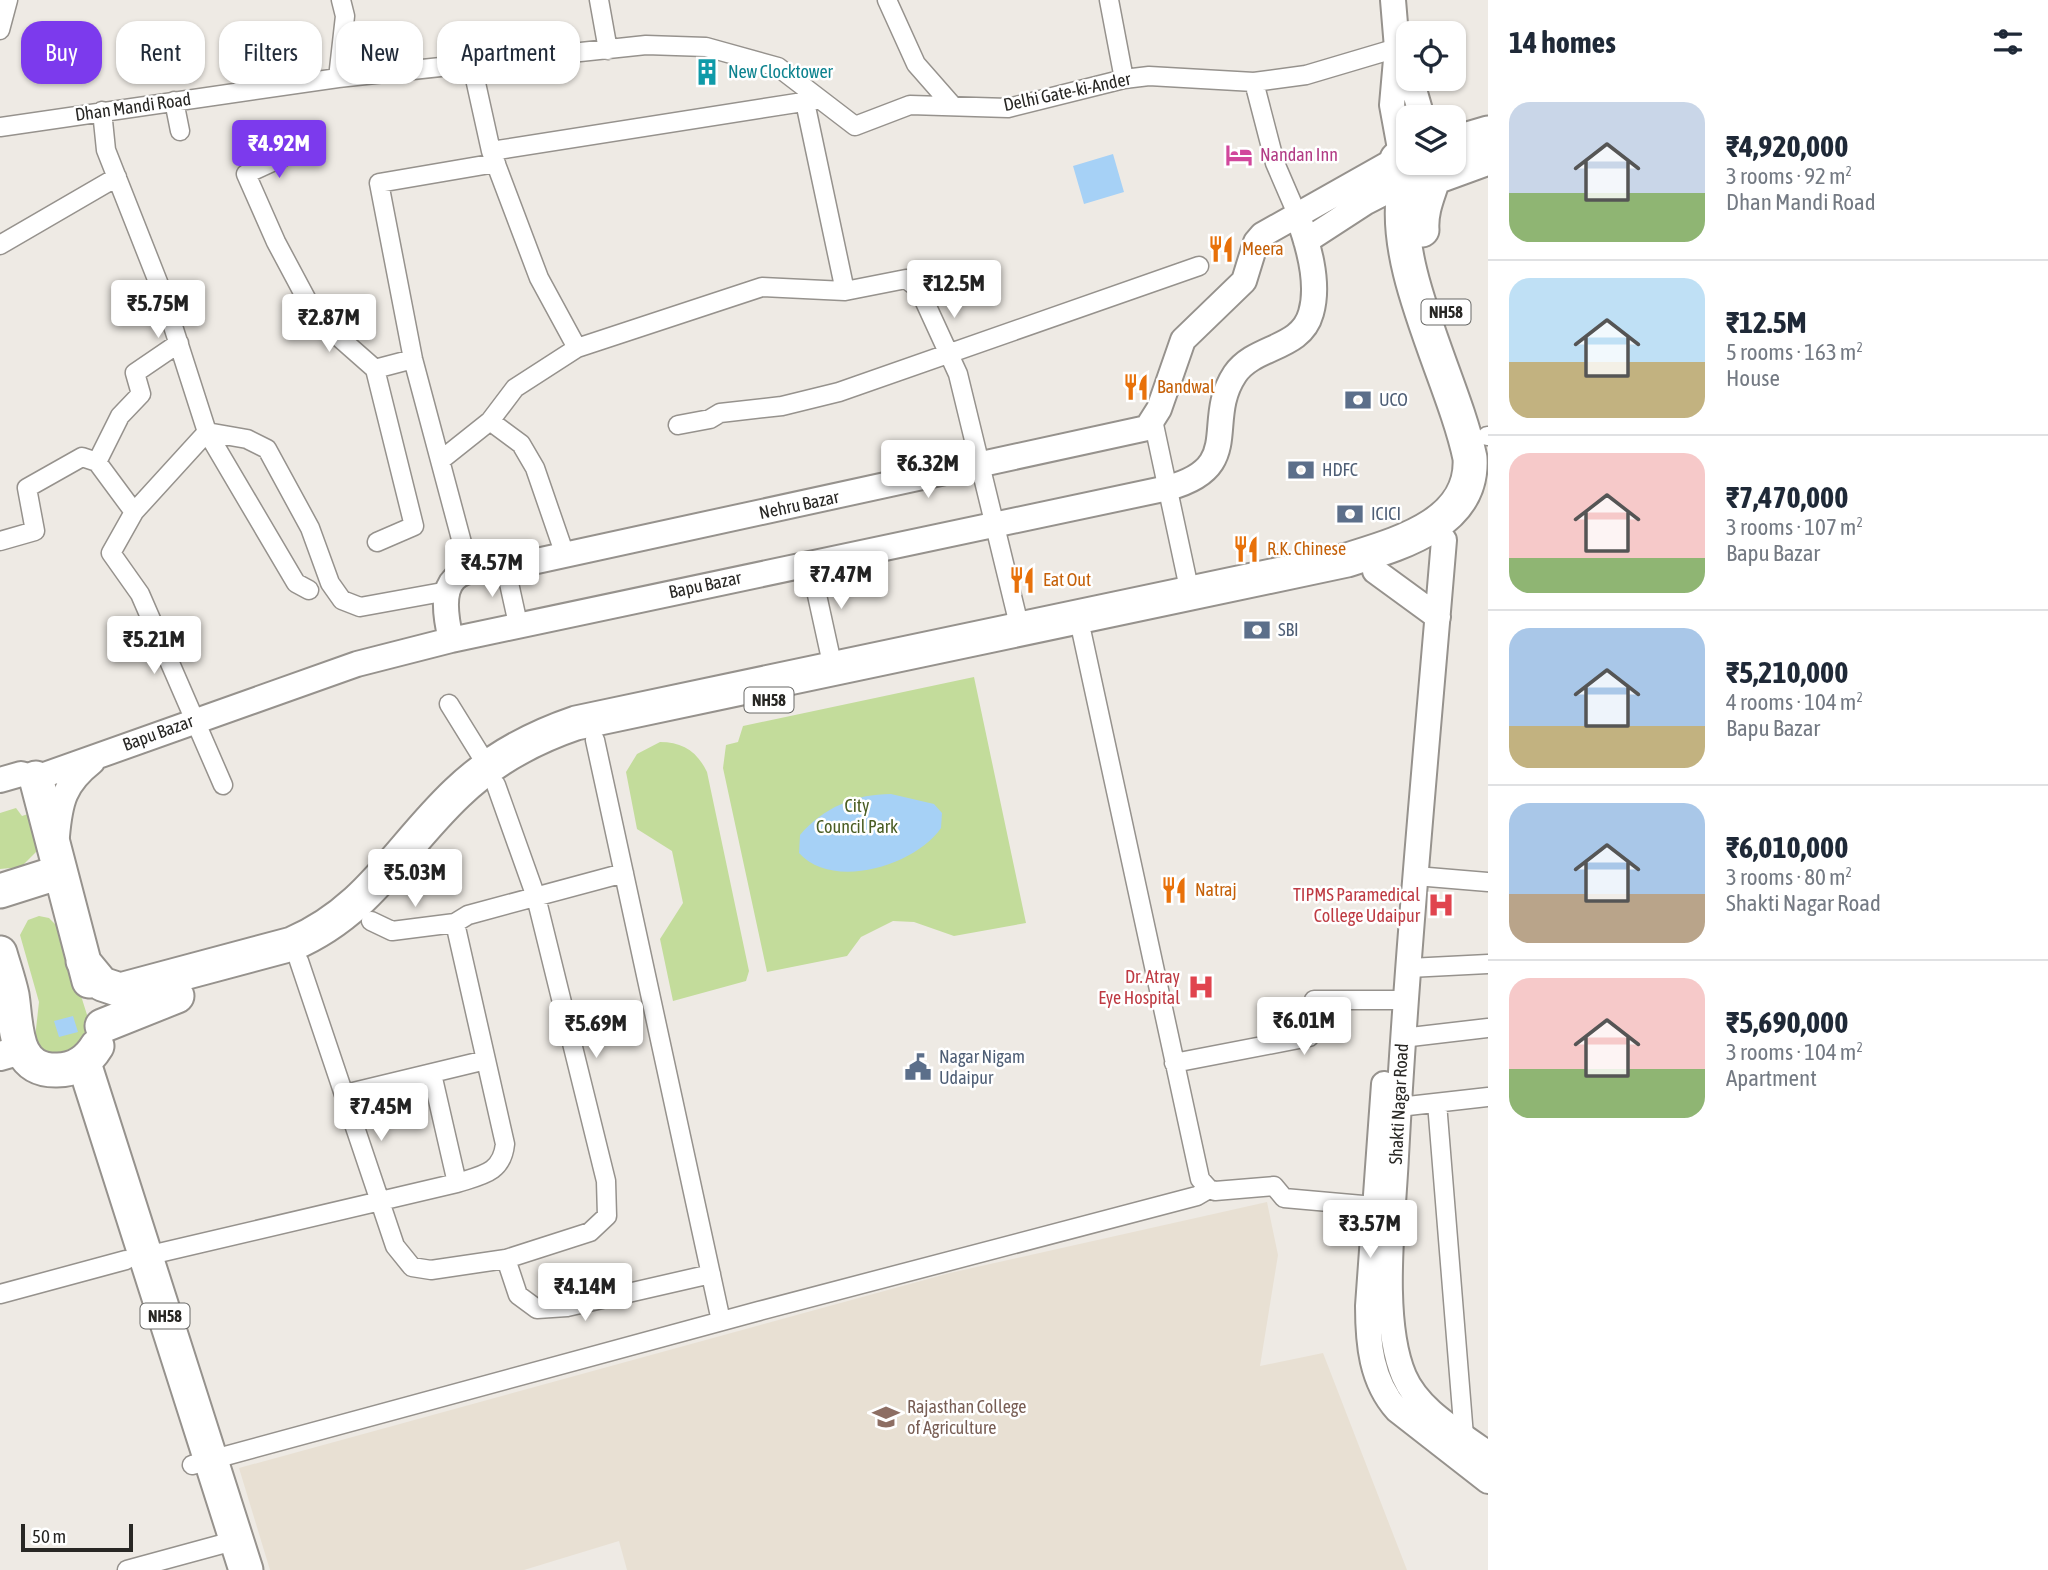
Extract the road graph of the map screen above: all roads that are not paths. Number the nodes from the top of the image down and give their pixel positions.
1 (8, 0) edge
2 (341, 0) edge
3 (599, 0) edge
4 (887, 0) edge
5 (1109, 0) edge
6 (1393, 0) edge
7 (344, 21) edge
8 (0, 30) edge
9 (1396, 36) edge
10 (1396, 48) edge
11 (608, 50) junction
12 (580, 53) edge
13 (1396, 59) edge
14 (336, 78) edge
15 (1124, 79) junction
16 (1254, 82) junction
17 (477, 84) edge
18 (814, 100) junction
19 (174, 101) junction
20 (952, 105) junction
21 (102, 111) junction
22 (1396, 117) edge
23 (0, 127) edge
24 (180, 131) dead end
25 (1488, 133) edge
26 (1466, 139) edge
27 (296, 151) dead end
28 (494, 157) junction
29 (1488, 158) edge
30 (1466, 161) edge
31 (1396, 175) edge
32 (1405, 175) edge
33 (1412, 175) edge
34 (1415, 175) edge
35 (117, 177) junction
36 (1297, 214) junction
37 (1306, 241) junction
38 (0, 245) edge
39 (1199, 266) dead end
40 (845, 291) junction
41 (178, 342) junction
42 (577, 348) junction
43 (949, 355) junction
44 (413, 359) junction
45 (375, 369) junction
46 (1153, 420) junction
47 (490, 421) junction
48 (678, 425) dead end
49 (208, 432) junction
50 (1488, 437) edge
51 (441, 460) junction
52 (97, 462) junction
53 (982, 465) junction
54 (1168, 488) junction
55 (1488, 489) edge
56 (134, 512) junction
57 (996, 524) junction
58 (1444, 540) junction
59 (0, 541) edge
60 (377, 542) dead end
61 (565, 555) junction
62 (810, 563) junction
63 (505, 565) junction
64 (470, 569) junction
65 (1375, 571) junction
66 (309, 590) dead end
67 (448, 591) junction
68 (1190, 593) junction
69 (1438, 617) junction
70 (517, 624) junction
71 (1020, 629) junction
72 (1082, 635) junction
73 (451, 640) junction
74 (834, 668) junction
75 (449, 704) dead end
76 (193, 720) junction
77 (595, 740) junction
78 (103, 753) junction
79 (1, 776) edge
80 (492, 776) junction
81 (36, 778) junction
82 (223, 785) dead end
83 (60, 872) junction
84 (624, 873) junction
85 (1416, 876) junction
86 (1488, 882) edge
87 (0, 891) edge
88 (536, 897) junction
89 (371, 921) junction
90 (455, 923) junction
91 (0, 953) edge
92 (83, 961) junction
93 (299, 961) junction
94 (1488, 964) edge
95 (1409, 968) junction
96 (1406, 1004) junction
97 (102, 1026) junction
98 (1488, 1028) edge
99 (1402, 1038) junction
100 (9, 1041) edge
101 (486, 1060) junction
102 (1174, 1063) junction
103 (74, 1066) junction
104 (432, 1074) junction
105 (345, 1094) junction
106 (1488, 1097) edge
107 (1437, 1103) junction
108 (1399, 1107) junction
109 (457, 1183) junction
110 (1209, 1189) junction
111 (380, 1203) junction
112 (1374, 1206) junction
113 (136, 1258) junction
114 (506, 1259) junction
115 (711, 1275) junction
116 (0, 1294) edge
117 (721, 1321) junction
118 (1477, 1444) edge
119 (202, 1462) junction
120 (1488, 1480) edge
121 (232, 1556) edge
122 (127, 1570) edge

1 - 8 street
2 - 7 street
3 - 11 street
4 - 20 street
5 - 15 street
6 - 9 street
10 - 16 street, Delhi Gate-ki-Ander
11 - 12 street, Dhan Mandi Road
11 - 18 street, Dhan Mandi Road
13 - 22 street
14 - 19 street, Dhan Mandi Road
15 - 16 street, Delhi Gate-ki-Ander
15 - 20 street, Delhi Gate-ki-Ander
16 - 36 street
17 - 28 street
18 - 20 street, Dhan Mandi Road
18 - 28 street
18 - 40 street
19 - 21 street, Dhan Mandi Road
19 - 24 street
21 - 23 street, Dhan Mandi Road
21 - 35 street
25 - 26 highway
27 - 45 street
28 - 42 street
28 - 44 street
29 - 30 highway
31 - 36 street
32 - 37 street
33 - 68 highway, NH58
34 - 50 highway, NH58
35 - 38 street
35 - 41 street
36 - 37 street, Bapu Bazar
36 - 46 street
37 - 54 street, Bapu Bazar
39 - 43 street
40 - 42 street
40 - 43 street
41 - 49 street
41 - 52 street
42 - 47 street
43 - 48 street
43 - 53 street
44 - 45 street
44 - 51 street
45 - 60 street
46 - 53 street, Nehru Bazar
46 - 54 street
47 - 51 street
47 - 61 street
49 - 56 street
49 - 66 street
49 - 67 street
51 - 64 street
52 - 56 street
52 - 59 street
53 - 57 street
53 - 61 street, Nehru Bazar
54 - 57 street, Bapu Bazar
54 - 68 street
55 - 58 highway, NH58
56 - 76 street
57 - 62 street, Bapu Bazar
57 - 71 street
58 - 65 highway, NH58
58 - 69 street, Shakti Nagar Road
61 - 63 street, Nehru Bazar
62 - 70 street, Bapu Bazar
62 - 74 street
63 - 64 street, Nehru Bazar
63 - 70 street
64 - 67 street
65 - 69 street
65 - 72 highway, NH58
67 - 73 street
68 - 71 highway, NH58
69 - 85 street, Shakti Nagar Road
70 - 73 street, Bapu Bazar
71 - 74 highway, NH58
72 - 77 highway, NH58
72 - 102 street
73 - 76 street, Bapu Bazar
74 - 80 highway, NH58
75 - 80 street
76 - 78 street, Bapu Bazar
76 - 82 street
77 - 80 highway, NH58
77 - 84 street
78 - 81 street, Bapu Bazar
78 - 83 street
79 - 81 street, Bapu Bazar
80 - 88 street
80 - 89 highway, NH58
80 - 92 highway, NH58
81 - 83 highway
83 - 87 highway
83 - 92 highway
84 - 88 street
84 - 115 street
85 - 86 street
85 - 95 street, Shakti Nagar Road
88 - 90 street
88 - 114 street
89 - 90 street
89 - 93 highway, NH58
90 - 101 street
91 - 100 highway
92 - 97 highway
93 - 97 highway, NH58
93 - 105 street
94 - 95 street
95 - 96 street, Shakti Nagar Road
96 - 99 street, Shakti Nagar Road
96 - 102 street
96 - 112 street, Shakti Nagar Road
97 - 103 highway
98 - 99 street
99 - 108 street, Shakti Nagar Road
100 - 103 highway
101 - 104 street
101 - 109 street
102 - 110 street
103 - 113 highway, NH58
104 - 105 street
104 - 109 street
105 - 111 street
106 - 107 street
107 - 108 street
107 - 118 street
108 - 118 street, Shakti Nagar Road
109 - 111 street
110 - 112 street
110 - 117 street
111 - 113 street
111 - 114 street
112 - 118 street, Shakti Nagar Road
113 - 116 street
113 - 119 highway, NH58
114 - 115 street
115 - 117 street
117 - 119 street
118 - 120 street, Shakti Nagar Road
119 - 121 highway, NH58
121 - 122 street

